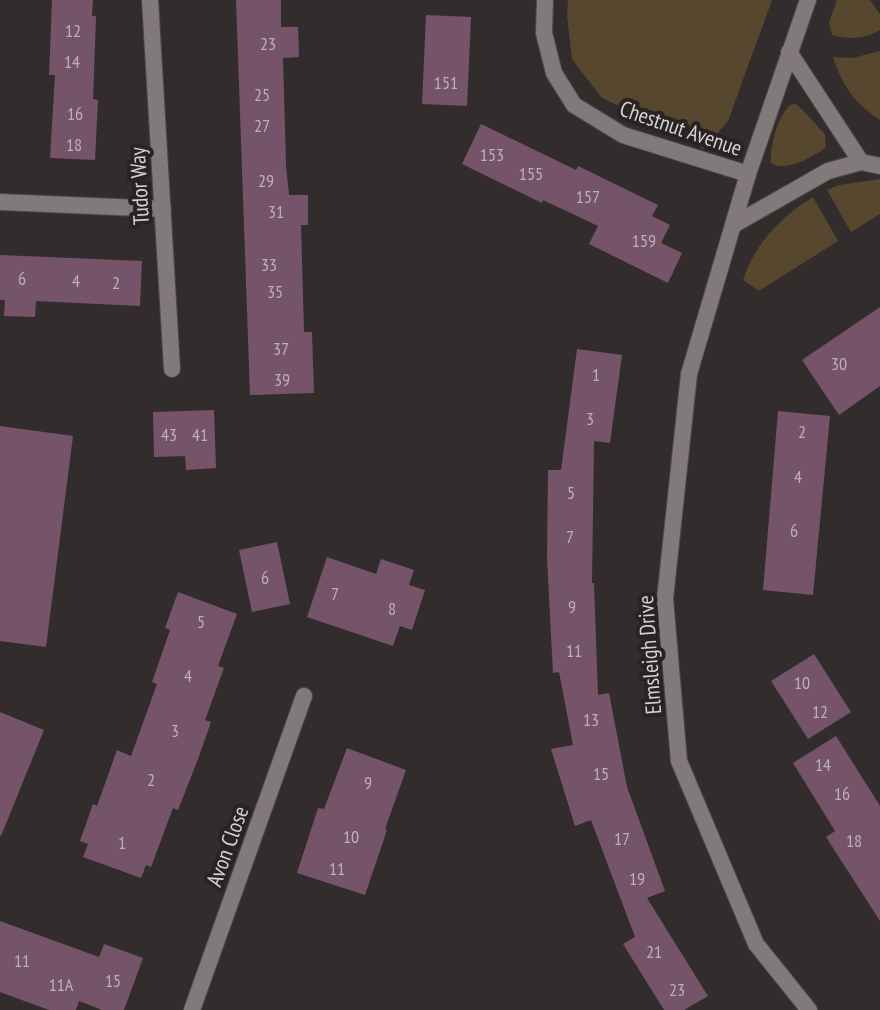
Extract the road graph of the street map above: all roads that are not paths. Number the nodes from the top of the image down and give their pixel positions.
1 (150, 0) edge
2 (545, 0) edge
3 (808, 0) edge
4 (789, 52) junction
5 (861, 162) junction
6 (880, 166) edge
7 (748, 174) junction
8 (0, 202) edge
9 (163, 209) junction
10 (735, 224) junction
11 (172, 369) dead end
12 (304, 696) dead end
13 (192, 1010) edge
14 (809, 1010) edge

1 - 9 street, Tudor Way
2 - 7 street, Chestnut Avenue
3 - 4 street, Chestnut Avenue
4 - 5 street
4 - 7 street, Chestnut Avenue
5 - 6 street
5 - 10 street
7 - 10 street, Chestnut Avenue
8 - 9 street
9 - 11 street, Tudor Way
10 - 14 street, Elmsleigh Drive
12 - 13 street, Avon Close

